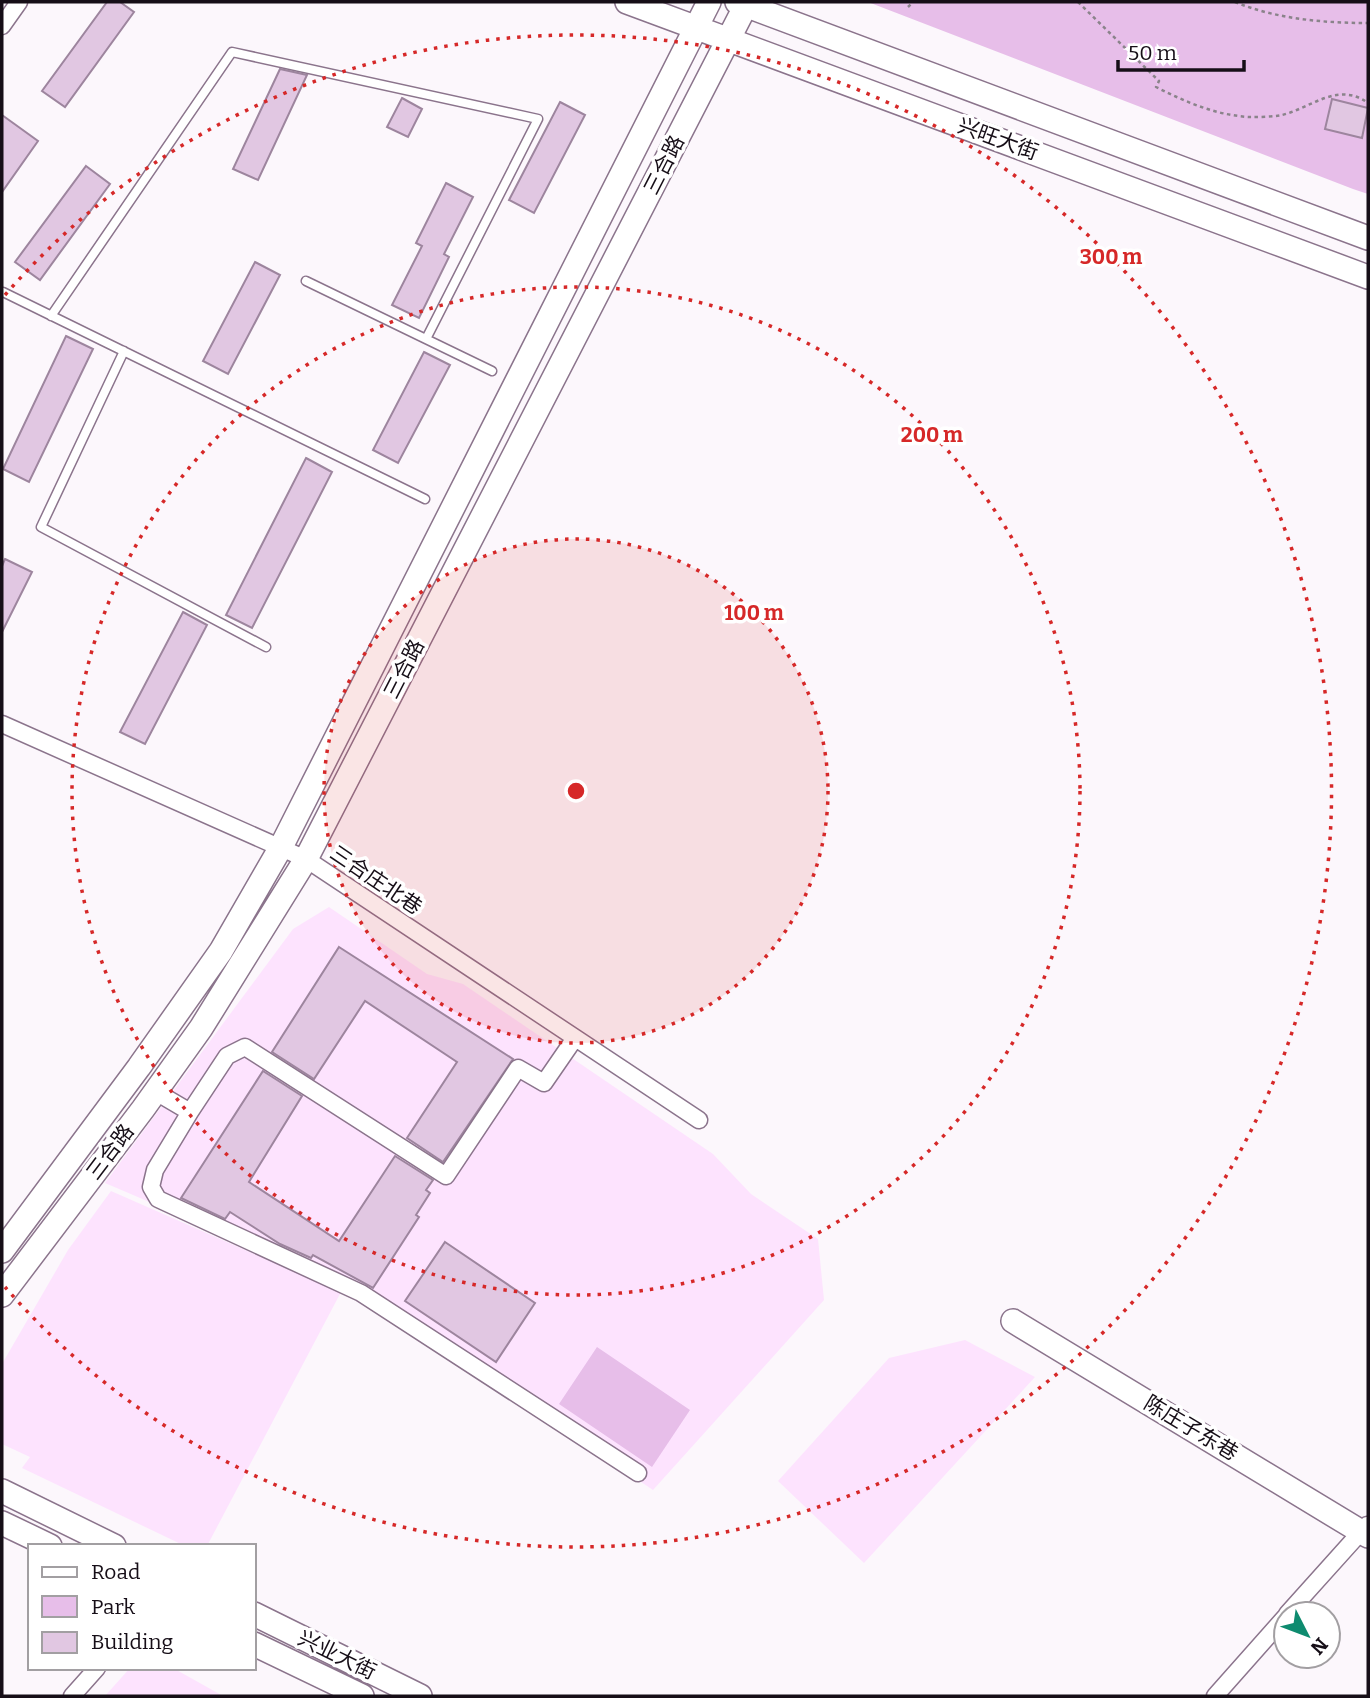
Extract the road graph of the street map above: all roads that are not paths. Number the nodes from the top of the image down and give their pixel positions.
1 (19, 2) edge
2 (627, 2) edge
3 (709, 2) edge
4 (741, 3) edge
5 (2, 26) edge
6 (696, 27) junction
7 (729, 40) junction
8 (1368, 239) edge
9 (1368, 277) edge
10 (306, 281) dead end
11 (3, 292) edge
12 (51, 316) junction
13 (426, 339) junction
14 (124, 351) junction
15 (492, 371) dead end
16 (425, 499) dead end
17 (266, 647) dead end
18 (2, 724) edge
19 (281, 847) junction
20 (306, 859) junction
21 (575, 1038) junction
22 (156, 1092) junction
23 (190, 1112) junction
24 (699, 1120) dead end
25 (2, 1251) edge
26 (2, 1295) edge
27 (1013, 1321) dead end
28 (638, 1474) dead end
29 (2, 1477) edge
30 (2, 1491) edge
31 (49, 1514) junction
32 (2, 1523) edge
33 (1366, 1530) edge
34 (46, 1544) edge
35 (110, 1544) edge
36 (1301, 1600) edge
37 (256, 1615) edge
38 (1272, 1632) edge
39 (256, 1645) edge
40 (95, 1670) edge
41 (356, 1695) edge
42 (72, 1696) edge
43 (420, 1696) edge
44 (1214, 1696) edge

1 - 5 street
2 - 6 street, 兴旺大街
3 - 6 street, 三合路
4 - 7 street, 三合路
4 - 8 street, 兴旺大街
6 - 7 street, 兴旺大街
6 - 19 street, 三合路
7 - 9 street, 兴旺大街
7 - 20 street, 三合路
10 - 13 lane
11 - 12 lane
12 - 13 lane
12 - 14 lane
13 - 15 lane
14 - 16 lane
14 - 17 lane
18 - 19 street, 三合庄北巷
19 - 20 street, 三合庄北巷
19 - 25 street, 三合路
20 - 21 street, 三合庄北巷
20 - 22 street, 三合路
21 - 23 street
21 - 24 street, 三合庄北巷
22 - 23 street
22 - 26 street, 三合路
23 - 28 street
27 - 33 street, 陈庄子东巷
29 - 31 street
30 - 31 street
31 - 35 street
32 - 34 street
33 - 36 street
37 - 43 street, 兴业大街
38 - 44 street
39 - 41 street, 兴业大街
40 - 42 street

